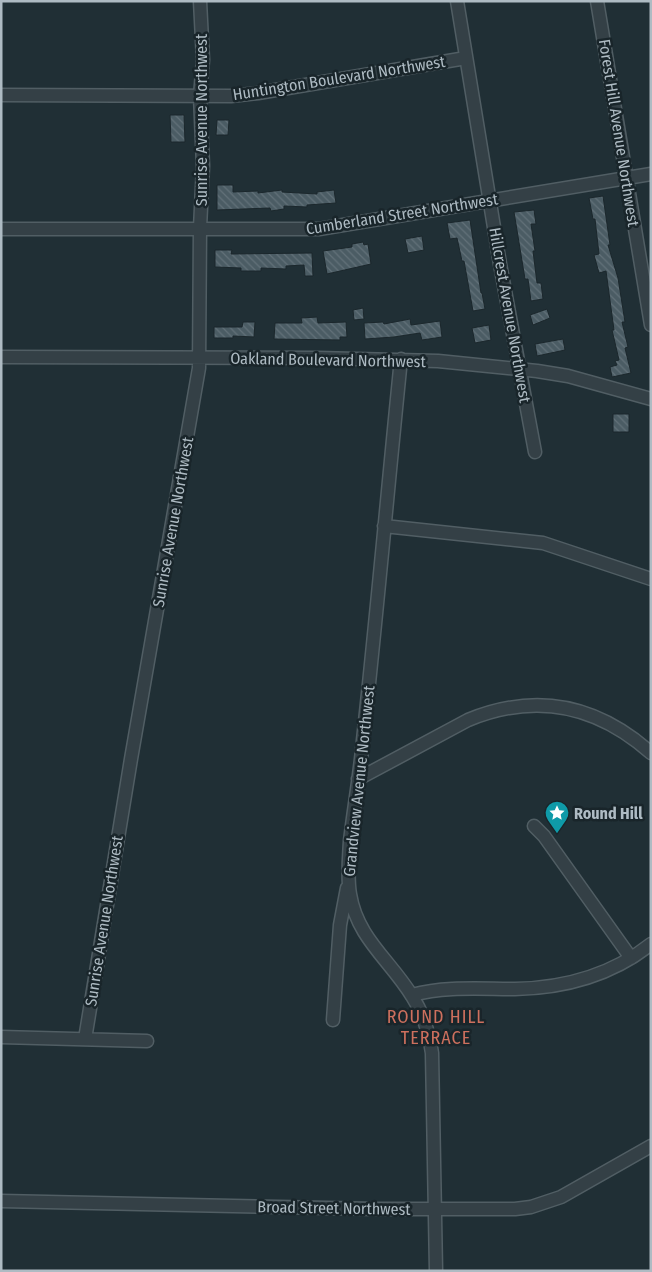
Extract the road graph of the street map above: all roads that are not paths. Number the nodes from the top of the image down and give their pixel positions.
1 (200, 1) edge
2 (457, 1) edge
3 (597, 1) edge
4 (466, 58) junction
5 (1, 95) edge
6 (200, 96) junction
7 (651, 174) edge
8 (626, 178) junction
9 (490, 201) junction
10 (200, 228) junction
11 (1, 229) edge
12 (651, 325) edge
13 (1, 357) edge
14 (200, 358) junction
15 (401, 359) junction
16 (519, 368) junction
17 (651, 399) edge
18 (535, 452) dead end
19 (384, 526) junction
20 (651, 579) edge
21 (651, 753) edge
22 (358, 779) junction
23 (534, 826) dead end
24 (348, 883) junction
25 (651, 944) edge
26 (631, 958) junction
27 (412, 995) junction
28 (333, 1020) dead end
29 (1, 1037) edge
30 (85, 1039) junction
31 (147, 1040) dead end
32 (651, 1146) edge
33 (1, 1201) edge
34 (436, 1210) junction
35 (436, 1271) edge

1 - 6 street, Sunrise Avenue Northwest
2 - 4 street, Hillcrest Avenue Northwest
3 - 8 street, Forest Hill Avenue Northwest
4 - 6 street, Huntington Boulevard Northwest
4 - 9 street, Hillcrest Avenue Northwest
5 - 6 street, Huntington Boulevard Northwest
6 - 10 street, Sunrise Avenue Northwest
7 - 8 street, Cumberland Street Northwest
8 - 9 street, Cumberland Street Northwest
8 - 12 street, Forest Hill Avenue Northwest
9 - 10 street, Cumberland Street Northwest
9 - 16 street, Hillcrest Avenue Northwest
10 - 11 street, Cumberland Street Northwest
10 - 14 street, Sunrise Avenue Northwest
13 - 14 street, Oakland Boulevard Northwest
14 - 15 street, Oakland Boulevard Northwest
14 - 30 street, Sunrise Avenue Northwest
15 - 16 street, Oakland Boulevard Northwest
15 - 19 street, Grandview Avenue Northwest
16 - 17 street, Oakland Boulevard Northwest
16 - 18 street, Hillcrest Avenue Northwest
19 - 20 street
19 - 22 street, Grandview Avenue Northwest
21 - 22 street
22 - 24 street, Grandview Avenue Northwest
23 - 26 street
24 - 27 street, Grandview Avenue Northwest
24 - 28 street
25 - 26 street
26 - 27 street
27 - 34 street, Grandview Avenue Northwest
29 - 30 street
30 - 31 street
32 - 34 street, Broad Street Northwest
33 - 34 street, Broad Street Northwest
34 - 35 street, Grandview Avenue Northwest

